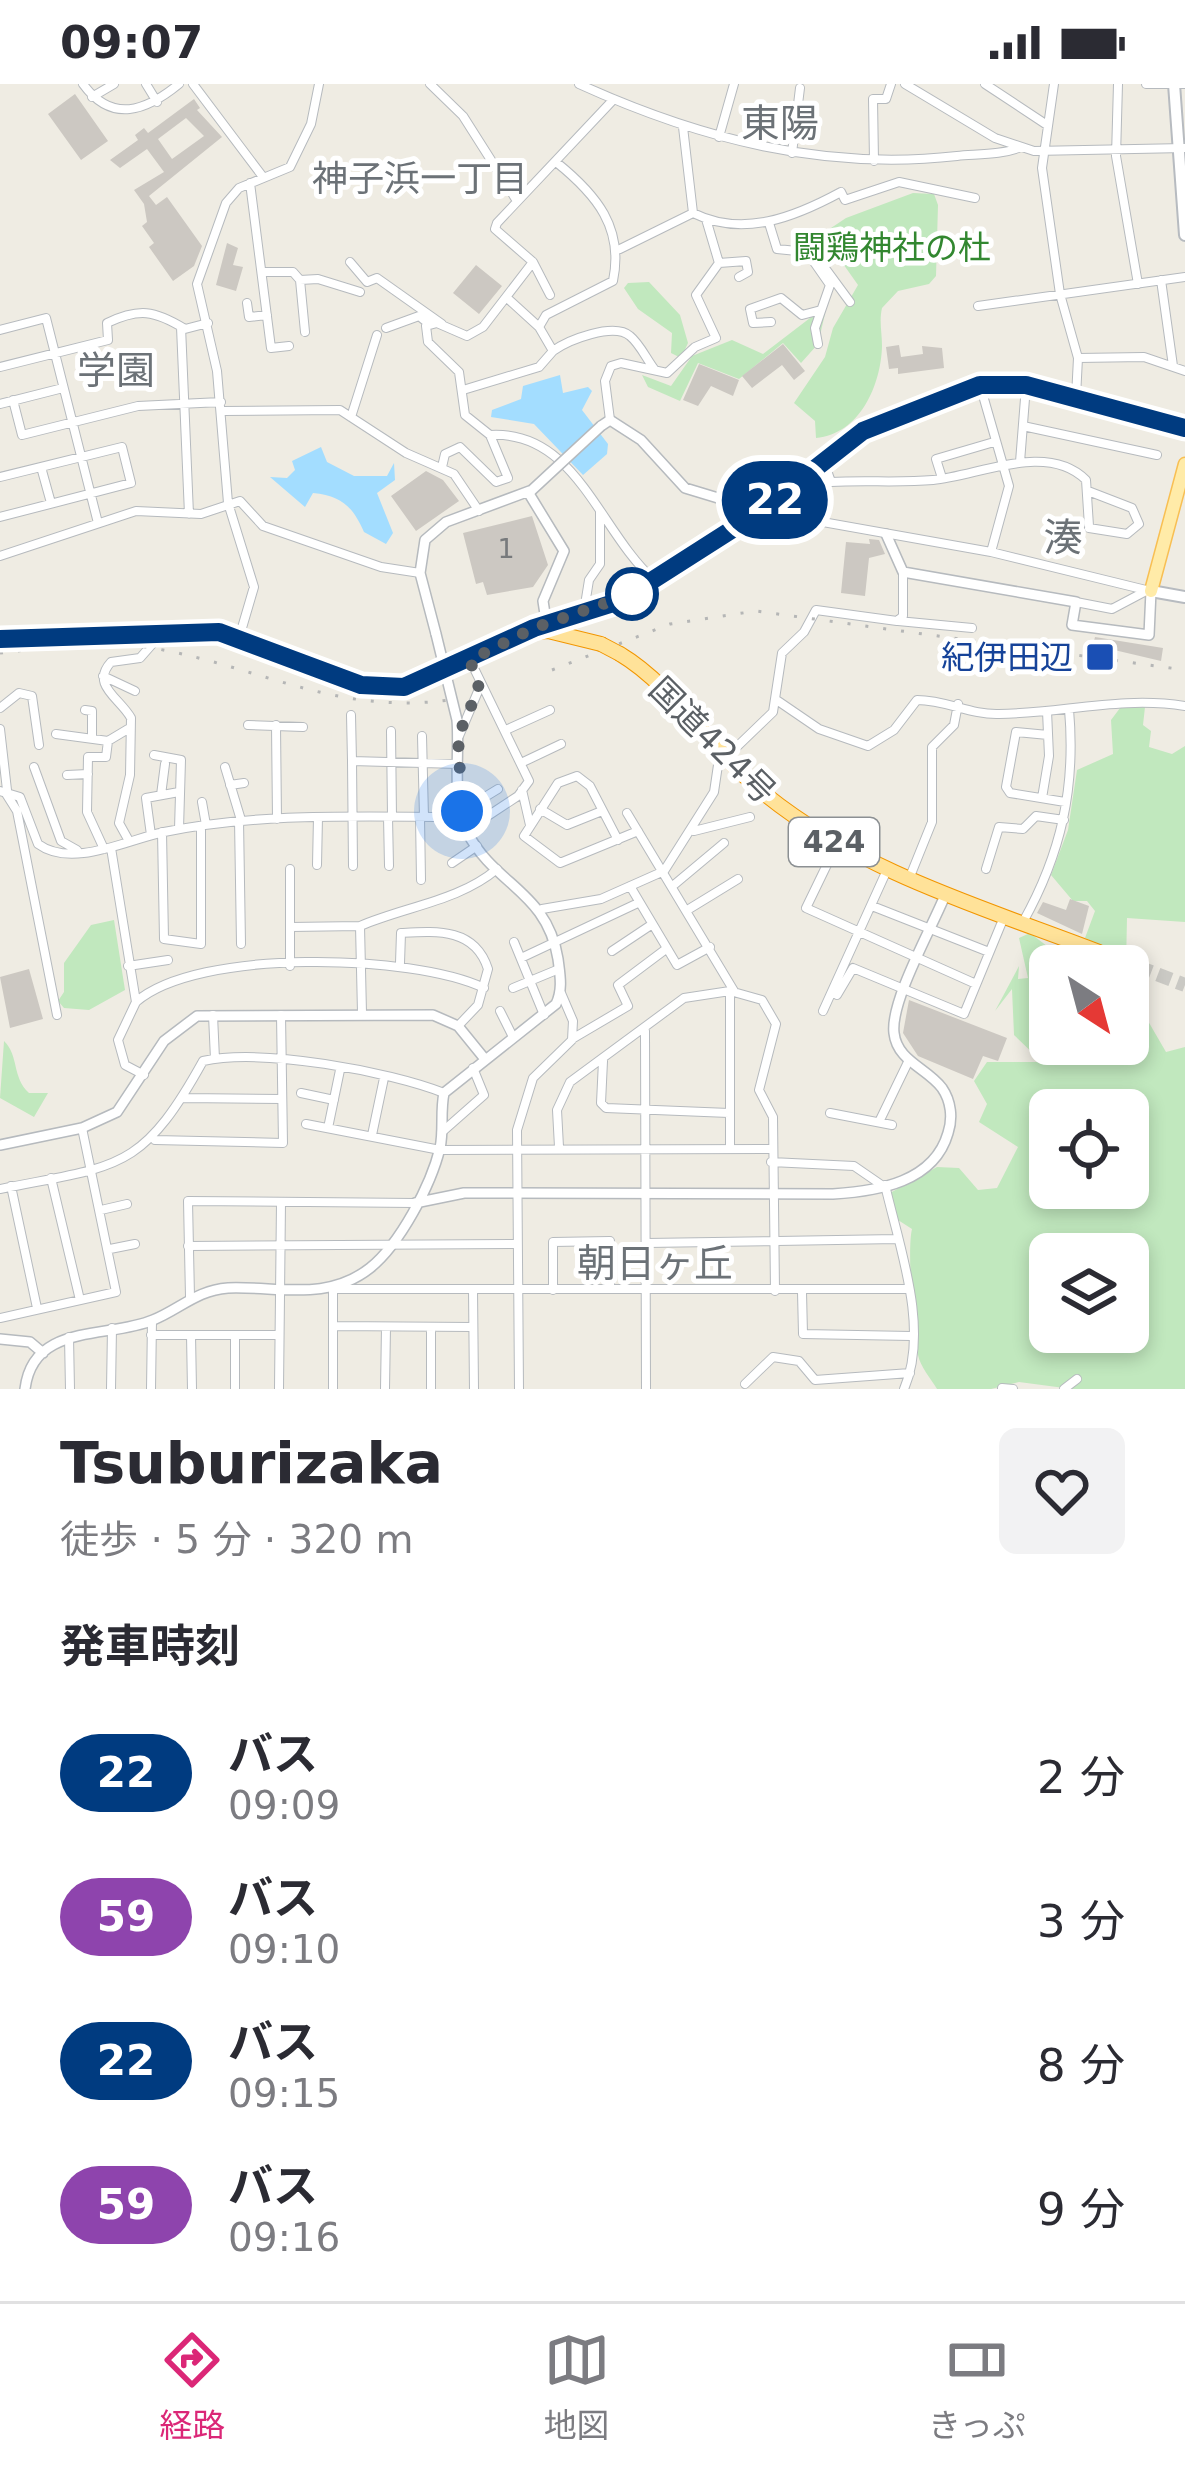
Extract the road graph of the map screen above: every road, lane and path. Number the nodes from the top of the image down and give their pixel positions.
1 (82, 84) edge
2 (114, 84) edge
3 (146, 84) edge
4 (179, 84) edge
5 (193, 84) edge
6 (319, 84) edge
7 (430, 84) edge
8 (579, 84) edge
9 (734, 84) edge
10 (891, 84) edge
11 (905, 84) edge
12 (986, 84) edge
13 (1054, 84) edge
14 (1118, 84) edge
15 (1146, 84) edge
16 (1178, 85) edge
17 (800, 88) dead end
18 (92, 97) junction
19 (613, 100) junction
20 (157, 102) junction
21 (1047, 125) junction
22 (683, 127) junction
23 (719, 137) junction
24 (1021, 147) junction
25 (1116, 147) junction
26 (1182, 149) edge
27 (1043, 152) junction
28 (792, 153) junction
29 (874, 161) junction
30 (556, 162) junction
31 (263, 177) junction
32 (250, 183) junction
33 (975, 198) dead end
34 (517, 201) junction
35 (693, 213) junction
36 (1184, 215) edge
37 (706, 220) junction
38 (769, 223) junction
39 (1185, 235) edge
40 (620, 249) junction
41 (803, 250) junction
42 (350, 262) dead end
43 (533, 262) junction
44 (719, 262) junction
45 (263, 272) junction
46 (739, 277) dead end
47 (1185, 277) edge
48 (300, 280) junction
49 (1161, 280) junction
50 (1138, 284) junction
51 (360, 292) dead end
52 (1060, 294) junction
53 (550, 295) dead end
54 (506, 297) junction
55 (850, 302) dead end
56 (247, 303) dead end
57 (826, 305) junction
58 (978, 306) dead end
59 (267, 315) junction
60 (771, 322) dead end
61 (208, 323) junction
62 (429, 324) junction
63 (443, 326) junction
64 (181, 327) junction
65 (539, 327) junction
66 (0, 330) edge
67 (305, 332) dead end
68 (818, 344) dead end
69 (289, 346) dead end
70 (553, 350) junction
71 (55, 353) junction
72 (1078, 358) junction
73 (1173, 366) junction
74 (0, 367) edge
75 (656, 371) junction
76 (1185, 371) edge
77 (980, 385) junction
78 (1026, 385) junction
79 (63, 388) junction
80 (463, 389) junction
81 (1076, 397) junction
82 (13, 400) junction
83 (0, 404) edge
84 (184, 404) junction
85 (222, 406) junction
86 (351, 417) junction
87 (71, 423) junction
88 (606, 423) junction
89 (1023, 425) junction
90 (1185, 428) edge
91 (490, 435) junction
92 (994, 442) junction
93 (1156, 455) dead end
94 (80, 458) junction
95 (1020, 462) junction
96 (824, 463) junction
97 (1003, 463) junction
98 (1185, 464) edge
99 (41, 467) junction
100 (442, 467) junction
101 (0, 477) edge
102 (942, 478) junction
103 (530, 491) junction
104 (1088, 491) junction
105 (89, 493) junction
106 (50, 503) junction
107 (228, 503) junction
108 (479, 511) junction
109 (761, 511) junction
110 (600, 512) junction
111 (189, 514) junction
112 (0, 517) edge
113 (98, 523) junction
114 (886, 534) junction
115 (991, 552) junction
116 (0, 556) edge
117 (903, 572) junction
118 (420, 573) junction
119 (654, 580) junction
120 (1129, 586) junction
121 (1149, 591) junction
122 (1185, 597) edge
123 (1129, 601) junction
124 (1076, 602) junction
125 (582, 614) junction
126 (896, 621) junction
127 (547, 627) junction
128 (972, 628) dead end
129 (164, 631) junction
130 (521, 633) joint
131 (238, 638) junction
132 (582, 638) junction
133 (0, 639) edge
134 (470, 660) junction
135 (103, 676) junction
136 (479, 688) junction
137 (134, 691) dead end
138 (778, 701) junction
139 (958, 704) junction
140 (1185, 706) edge
141 (0, 708) edge
142 (1069, 709) junction
143 (85, 710) dead end
144 (550, 710) dead end
145 (1047, 711) junction
146 (351, 715) dead end
147 (248, 725) dead end
148 (276, 725) junction
149 (303, 727) dead end
150 (129, 728) junction
151 (0, 729) edge
152 (508, 729) junction
153 (392, 731) dead end
154 (56, 734) dead end
155 (1048, 735) junction
156 (422, 736) dead end
157 (458, 736) junction
158 (92, 737) junction
159 (108, 741) junction
160 (561, 744) dead end
161 (39, 745) dead end
162 (154, 755) dead end
163 (724, 759) junction
164 (352, 761) junction
165 (392, 762) junction
166 (523, 762) junction
167 (423, 763) junction
168 (165, 764) dead end
169 (459, 764) junction
170 (34, 767) dead end
171 (225, 767) dead end
172 (88, 774) junction
173 (67, 775) dead end
174 (244, 783) dead end
175 (230, 785) junction
176 (498, 789) dead end
177 (522, 790) junction
178 (4, 791) edge
179 (179, 792) junction
180 (161, 795) junction
181 (1042, 798) junction
182 (202, 802) dead end
183 (1065, 802) junction
184 (540, 809) junction
185 (602, 811) junction
186 (627, 813) dead end
187 (462, 814) junction
188 (352, 817) junction
189 (390, 817) junction
190 (422, 817) junction
191 (750, 817) dead end
192 (317, 818) junction
193 (278, 819) junction
194 (240, 820) junction
195 (1064, 820) junction
196 (203, 825) junction
197 (530, 826) junction
198 (179, 830) junction
199 (465, 831) junction
200 (638, 831) junction
201 (693, 831) junction
202 (156, 834) junction
203 (618, 840) junction
204 (129, 841) junction
205 (724, 843) dead end
206 (837, 844) junction
207 (477, 846) junction
208 (107, 848) junction
209 (78, 851) junction
210 (452, 862) dead end
211 (317, 866) dead end
212 (353, 866) dead end
213 (389, 866) dead end
214 (290, 869) dead end
215 (497, 869) junction
216 (887, 869) junction
217 (986, 869) dead end
218 (664, 871) junction
219 (909, 878) junction
220 (738, 879) dead end
221 (421, 880) dead end
222 (674, 884) junction
223 (629, 886) junction
224 (946, 893) junction
225 (638, 903) junction
226 (872, 906) junction
227 (542, 909) junction
228 (689, 909) junction
229 (1004, 916) junction
230 (1023, 922) junction
231 (651, 925) junction
232 (360, 926) junction
233 (290, 927) junction
234 (931, 929) junction
235 (860, 936) junction
236 (238, 940) dead end
237 (514, 942) dead end
238 (554, 943) junction
239 (1082, 945) tunnel mouth
240 (710, 947) junction
241 (667, 950) junction
242 (611, 951) dead end
243 (989, 952) junction
244 (521, 958) junction
245 (168, 959) dead end
246 (918, 961) junction
247 (362, 964) junction
248 (400, 964) junction
249 (128, 966) junction
250 (290, 966) junction
251 (559, 969) junction
252 (530, 981) junction
253 (976, 984) junction
254 (484, 988) junction
255 (513, 988) dead end
256 (906, 989) junction
257 (732, 991) junction
258 (561, 993) junction
259 (837, 994) dead end
260 (136, 1003) junction
261 (500, 1011) dead end
262 (823, 1011) dead end
263 (362, 1013) junction
264 (281, 1014) junction
265 (57, 1015) dead end
266 (213, 1015) junction
267 (544, 1015) junction
268 (458, 1026) junction
269 (645, 1030) junction
270 (513, 1037) junction
271 (572, 1040) junction
272 (215, 1058) junction
273 (281, 1058) junction
274 (484, 1058) junction
275 (603, 1060) junction
276 (909, 1060) junction
277 (472, 1066) junction
278 (340, 1070) junction
279 (145, 1076) junction
280 (384, 1078) junction
281 (444, 1093) junction
282 (301, 1094) dead end
283 (182, 1098) junction
284 (282, 1099) junction
285 (334, 1100) junction
286 (840, 1100) dead end
287 (646, 1113) junction
288 (729, 1113) junction
289 (879, 1122) junction
290 (305, 1124) dead end
291 (892, 1125) dead end
292 (82, 1127) junction
293 (328, 1128) junction
294 (441, 1133) junction
295 (371, 1135) junction
296 (153, 1140) junction
297 (0, 1143) edge
298 (517, 1147) junction
299 (559, 1147) junction
300 (647, 1147) junction
301 (730, 1148) junction
302 (771, 1149) junction
303 (440, 1150) junction
304 (771, 1162) junction
305 (92, 1170) junction
306 (51, 1178) junction
307 (884, 1185) junction
308 (11, 1186) junction
309 (0, 1189) edge
310 (773, 1192) junction
311 (518, 1193) junction
312 (648, 1193) junction
313 (281, 1202) junction
314 (415, 1203) junction
315 (127, 1204) dead end
316 (101, 1210) junction
317 (897, 1239) junction
318 (647, 1243) junction
319 (135, 1244) dead end
320 (391, 1244) junction
321 (517, 1244) junction
322 (774, 1244) junction
323 (188, 1246) junction
324 (280, 1246) junction
325 (110, 1249) junction
326 (472, 1288) junction
327 (909, 1288) junction
328 (333, 1289) junction
329 (518, 1289) junction
330 (553, 1289) junction
331 (610, 1289) junction
332 (647, 1289) junction
333 (280, 1291) junction
334 (775, 1292) junction
335 (802, 1292) junction
336 (190, 1297) junction
337 (80, 1300) junction
338 (37, 1308) junction
339 (0, 1318) edge
340 (152, 1321) junction
341 (333, 1326) junction
342 (386, 1327) junction
343 (431, 1327) junction
344 (473, 1327) junction
345 (112, 1328) junction
346 (151, 1335) junction
347 (191, 1335) junction
348 (235, 1335) junction
349 (279, 1335) junction
350 (70, 1336) junction
351 (911, 1336) junction
352 (0, 1339) edge
353 (43, 1353) junction
354 (910, 1373) junction
355 (1077, 1379) dead end
356 (746, 1384) dead end
357 (1002, 1388) edge
358 (25, 1389) edge
359 (70, 1389) edge
360 (112, 1389) edge
361 (151, 1389) edge
362 (192, 1389) edge
363 (235, 1389) edge
364 (279, 1389) edge
365 (333, 1389) edge
366 (385, 1389) edge
367 (431, 1389) edge
368 (473, 1389) edge
369 (519, 1389) edge
370 (646, 1389) edge
371 (904, 1389) edge
372 (1013, 1389) edge
373 (1064, 1389) edge

1 - 18 street
2 - 18 street
3 - 20 street
4 - 20 street
5 - 31 street
6 - 31 street
7 - 34 street
8 - 19 street
9 - 23 street
10 - 29 street
11 - 24 street
12 - 21 street
13 - 21 street
14 - 25 street
15 - 16 street
16 - 26 main road
17 - 28 street
18 - 20 street
19 - 22 street
19 - 30 street
21 - 27 street
22 - 23 street
22 - 35 street
23 - 28 street
24 - 27 street
24 - 29 street
25 - 26 street
25 - 27 street
25 - 50 street
26 - 36 main road
27 - 52 street
28 - 29 street
30 - 34 street
30 - 40 street
31 - 32 street
32 - 45 street
32 - 61 street
33 - 38 street
34 - 43 street
35 - 37 street
35 - 40 street
36 - 39 main road
37 - 38 street
37 - 44 street
38 - 41 street
40 - 65 street
41 - 55 street
41 - 57 street
42 - 63 street
43 - 53 street
43 - 54 street
44 - 46 street
44 - 75 street
45 - 48 street
45 - 59 street
47 - 49 street
48 - 51 street
48 - 67 street
49 - 50 street
49 - 73 street
50 - 52 street
52 - 58 street
52 - 72 street
54 - 63 street
54 - 65 street
56 - 59 street
57 - 60 street
57 - 68 street
59 - 69 street
61 - 64 street
61 - 85 street
62 - 63 street
62 - 80 street
62 - 86 street
64 - 71 street
64 - 84 street
65 - 70 street
66 - 71 street
70 - 75 street
70 - 80 street
71 - 74 street
71 - 79 street
72 - 73 street
72 - 81 street
73 - 76 street
75 - 88 street
77 - 78 main road
77 - 92 street
77 - 96 main road
78 - 81 main road
78 - 89 street
79 - 82 street
79 - 87 street
80 - 91 street
81 - 90 main road
82 - 83 street
82 - 87 street
84 - 85 street
84 - 87 street
84 - 111 street
85 - 86 street
85 - 107 street
86 - 100 street
87 - 94 street
88 - 103 street, bridge
88 - 109 street
89 - 93 street
89 - 95 street
91 - 100 street
91 - 110 street
92 - 97 street
92 - 102 street
94 - 99 street
94 - 105 street
94 - 105 street
95 - 97 street
95 - 104 street
96 - 102 street
96 - 109 main road
97 - 102 street
97 - 115 street
98 - 121 main road
99 - 101 street
99 - 106 street
100 - 108 street
103 - 108 street
103 - 127 street
104 - 104 street
105 - 106 street
105 - 113 street
106 - 112 street
107 - 111 street
107 - 118 street
107 - 131 street
108 - 118 street
109 - 114 street
109 - 119 main road
110 - 119 street
110 - 125 street
111 - 113 street
113 - 116 street
114 - 115 street
114 - 117 street
115 - 120 street
117 - 124 street
117 - 126 street
118 - 157 street, bridge
119 - 125 main road
120 - 121 street
120 - 123 street
121 - 122 main road
121 - 123 street
121 - 124 street
123 - 124 street
125 - 127 main road
125 - 132 street
126 - 128 street
126 - 138 street
127 - 130 highway, 国道424号 / 424
127 - 132 highway, 国道424号 / 424
129 - 131 main road
129 - 133 main road
129 - 135 street
130 - 134 main road
131 - 134 main road
132 - 163 highway, 国道424号 / 424, bridge
134 - 136 street
135 - 137 street
135 - 150 street
136 - 152 street
136 - 157 street
138 - 139 street
138 - 163 street
139 - 145 street
139 - 219 street
140 - 142 street
141 - 161 street
142 - 145 street
142 - 183 street
143 - 158 street
144 - 152 street
145 - 155 street
146 - 164 street
147 - 148 street
148 - 149 street
148 - 193 street
150 - 159 street
150 - 204 street
151 - 178 street
152 - 166 street
153 - 165 street
154 - 158 street
155 - 181 street
155 - 181 street
156 - 167 street
157 - 169 street
158 - 159 street
159 - 172 street
160 - 166 street
162 - 179 street
163 - 201 street
163 - 206 highway, 国道424号 / 424
164 - 165 street
164 - 188 street
165 - 167 street
165 - 189 street
166 - 177 street
167 - 169 street
167 - 190 street
168 - 180 street
169 - 187 street
170 - 209 street
171 - 175 street
172 - 173 street
172 - 208 street
174 - 175 street
175 - 194 street
176 - 187 street
177 - 197 street
177 - 199 street
178 - 209 street
178 - 265 street
179 - 180 street
179 - 198 street
180 - 202 street
181 - 183 street
182 - 196 street
183 - 195 street
184 - 185 street
184 - 185 street
184 - 197 street
185 - 203 street
186 - 200 street
187 - 190 street
187 - 199 street
188 - 189 street
188 - 192 street
188 - 212 street
189 - 190 street
189 - 213 street
190 - 221 street
191 - 201 street
192 - 193 street
192 - 211 street
193 - 194 street
194 - 196 street
194 - 236 street
195 - 217 street
195 - 230 street
196 - 198 street
196 - 202 street
197 - 203 street
198 - 202 street
199 - 207 street
200 - 203 street
200 - 218 street
201 - 218 street
202 - 204 street
204 - 208 street
205 - 222 street
206 - 216 highway, 国道424号 / 424
206 - 235 street
207 - 210 street
207 - 215 street
208 - 209 street
208 - 249 street
214 - 233 street
215 - 227 street
215 - 232 street
216 - 219 highway, 国道424号 / 424
216 - 226 street
218 - 222 street
218 - 223 street
219 - 224 highway, 国道424号 / 424
220 - 228 street
222 - 228 street
223 - 225 street
223 - 227 street
224 - 229 highway, 国道424号 / 424
224 - 234 street
225 - 231 street
225 - 238 street
226 - 234 street
226 - 235 street
227 - 238 street
228 - 240 street
229 - 230 highway, 国道424号 / 424
229 - 243 street
230 - 239 highway, 国道424号 / 424
231 - 241 street
231 - 242 street
232 - 233 street
232 - 247 street
233 - 250 street
234 - 243 street
234 - 246 street
235 - 246 street
235 - 262 street
237 - 244 street
238 - 244 street
238 - 251 street
240 - 241 street
240 - 257 street
241 - 271 street
243 - 253 street
244 - 252 street
245 - 249 street
246 - 253 street
246 - 256 street
247 - 248 street
247 - 250 street
247 - 263 street
248 - 254 street
248 - 254 street
249 - 260 street
250 - 260 street
251 - 252 street
251 - 258 street
252 - 255 street
252 - 267 street
253 - 256 street
254 - 268 street
256 - 259 street
256 - 276 street
257 - 269 street
257 - 288 street
257 - 302 street
258 - 267 street
258 - 271 street
260 - 279 street
261 - 270 street
263 - 264 street
263 - 268 street
264 - 266 street
264 - 273 street
266 - 272 street
266 - 279 street
267 - 270 street
268 - 274 street
269 - 275 street
269 - 287 street
270 - 274 street
271 - 298 street
272 - 273 street
272 - 283 street
273 - 278 street
273 - 284 street
274 - 277 street
275 - 287 street
275 - 299 street
276 - 289 street
276 - 307 street
277 - 281 street
277 - 294 street
278 - 280 street
278 - 285 street
279 - 292 street
280 - 281 street
280 - 295 street
281 - 294 street
282 - 285 street
283 - 284 street
283 - 296 street
284 - 296 street
285 - 293 street
286 - 289 street
287 - 288 street
287 - 300 street
288 - 301 street
289 - 291 street
290 - 293 street
292 - 297 street
292 - 305 street
293 - 295 street
294 - 303 street
295 - 303 street
296 - 305 street
298 - 299 street
298 - 303 street
298 - 311 street
299 - 300 street
300 - 301 street
300 - 312 street
301 - 302 street
302 - 304 street
303 - 314 street
304 - 307 street
304 - 310 street
305 - 306 street
305 - 316 street
306 - 308 street
306 - 337 street
307 - 310 street
307 - 317 street
308 - 309 street
308 - 338 street
310 - 312 street
310 - 322 street
311 - 312 street
311 - 314 street
311 - 321 street
312 - 318 street
313 - 314 street
313 - 323 street
313 - 324 street
314 - 320 street
315 - 316 street
316 - 325 street
317 - 322 street
317 - 327 street
318 - 322 street
318 - 332 street
319 - 325 street
320 - 321 street
320 - 324 street
320 - 328 street
321 - 329 street
322 - 334 street
323 - 324 street
323 - 336 street
324 - 333 street
325 - 337 street
326 - 328 street
326 - 329 street
326 - 344 street
327 - 335 street
327 - 351 street
328 - 333 street
328 - 341 street
329 - 330 street
329 - 369 street
330 - 331 street
330 - 331 street
331 - 332 street
332 - 334 street
332 - 370 street
333 - 336 street
333 - 349 street
334 - 335 street
335 - 351 street
336 - 340 street
337 - 338 street
338 - 339 street
340 - 345 street
340 - 346 street
341 - 342 street
341 - 365 street
342 - 343 street
342 - 366 street
343 - 344 street
343 - 367 street
344 - 368 street
345 - 350 street
345 - 360 street
346 - 347 street
346 - 361 street
347 - 348 street
347 - 362 street
348 - 349 street
348 - 363 street
349 - 364 street
350 - 353 street
350 - 359 street
351 - 354 street
352 - 353 street
353 - 358 street
354 - 356 street
354 - 371 street
355 - 373 street
357 - 372 street

